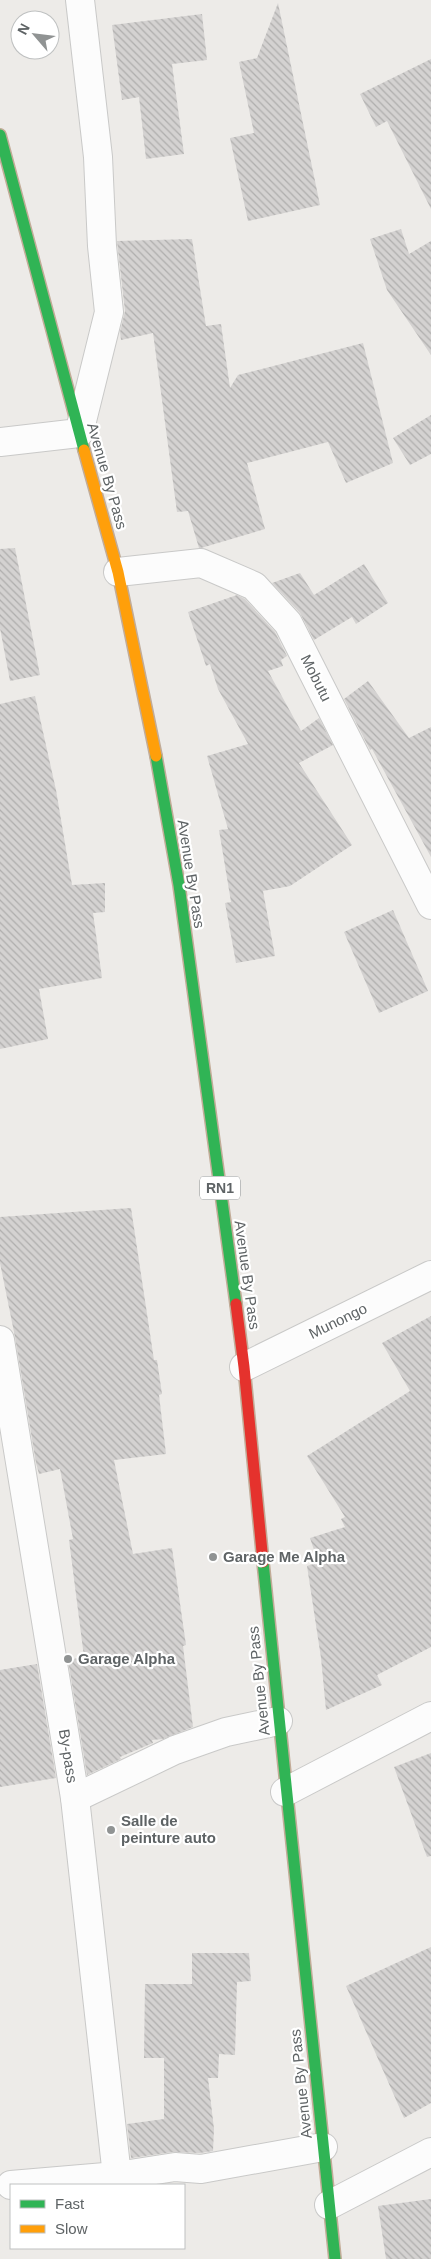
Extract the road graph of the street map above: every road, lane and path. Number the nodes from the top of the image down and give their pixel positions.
1 (80, 0) edge
2 (0, 135) edge
3 (79, 433) junction
4 (0, 442) edge
5 (118, 572) junction
6 (431, 905) edge
7 (431, 1275) edge
8 (0, 1340) edge
9 (244, 1367) junction
10 (431, 1716) edge
11 (278, 1721) junction
12 (285, 1792) junction
13 (75, 1798) junction
14 (323, 2147) junction
15 (431, 2152) edge
16 (117, 2176) junction
17 (23, 2184) edge
18 (329, 2205) junction
19 (335, 2259) edge

1 - 3 street
2 - 3 highway, Avenue By Pass / RN1
3 - 4 street
3 - 5 highway, Avenue By Pass / RN1
5 - 6 street, Mobutu
5 - 9 highway, Avenue By Pass / RN1
7 - 9 street, Munongo
8 - 13 street, By-pass
9 - 11 highway, Avenue By Pass / RN1
10 - 12 street
11 - 12 highway, Avenue By Pass / RN1
11 - 13 street
12 - 14 highway, Avenue By Pass / RN1
13 - 16 street, By-pass
14 - 16 street
14 - 18 highway, Avenue By Pass / RN1
15 - 18 street
16 - 17 street
18 - 19 highway, Avenue By Pass / RN1

